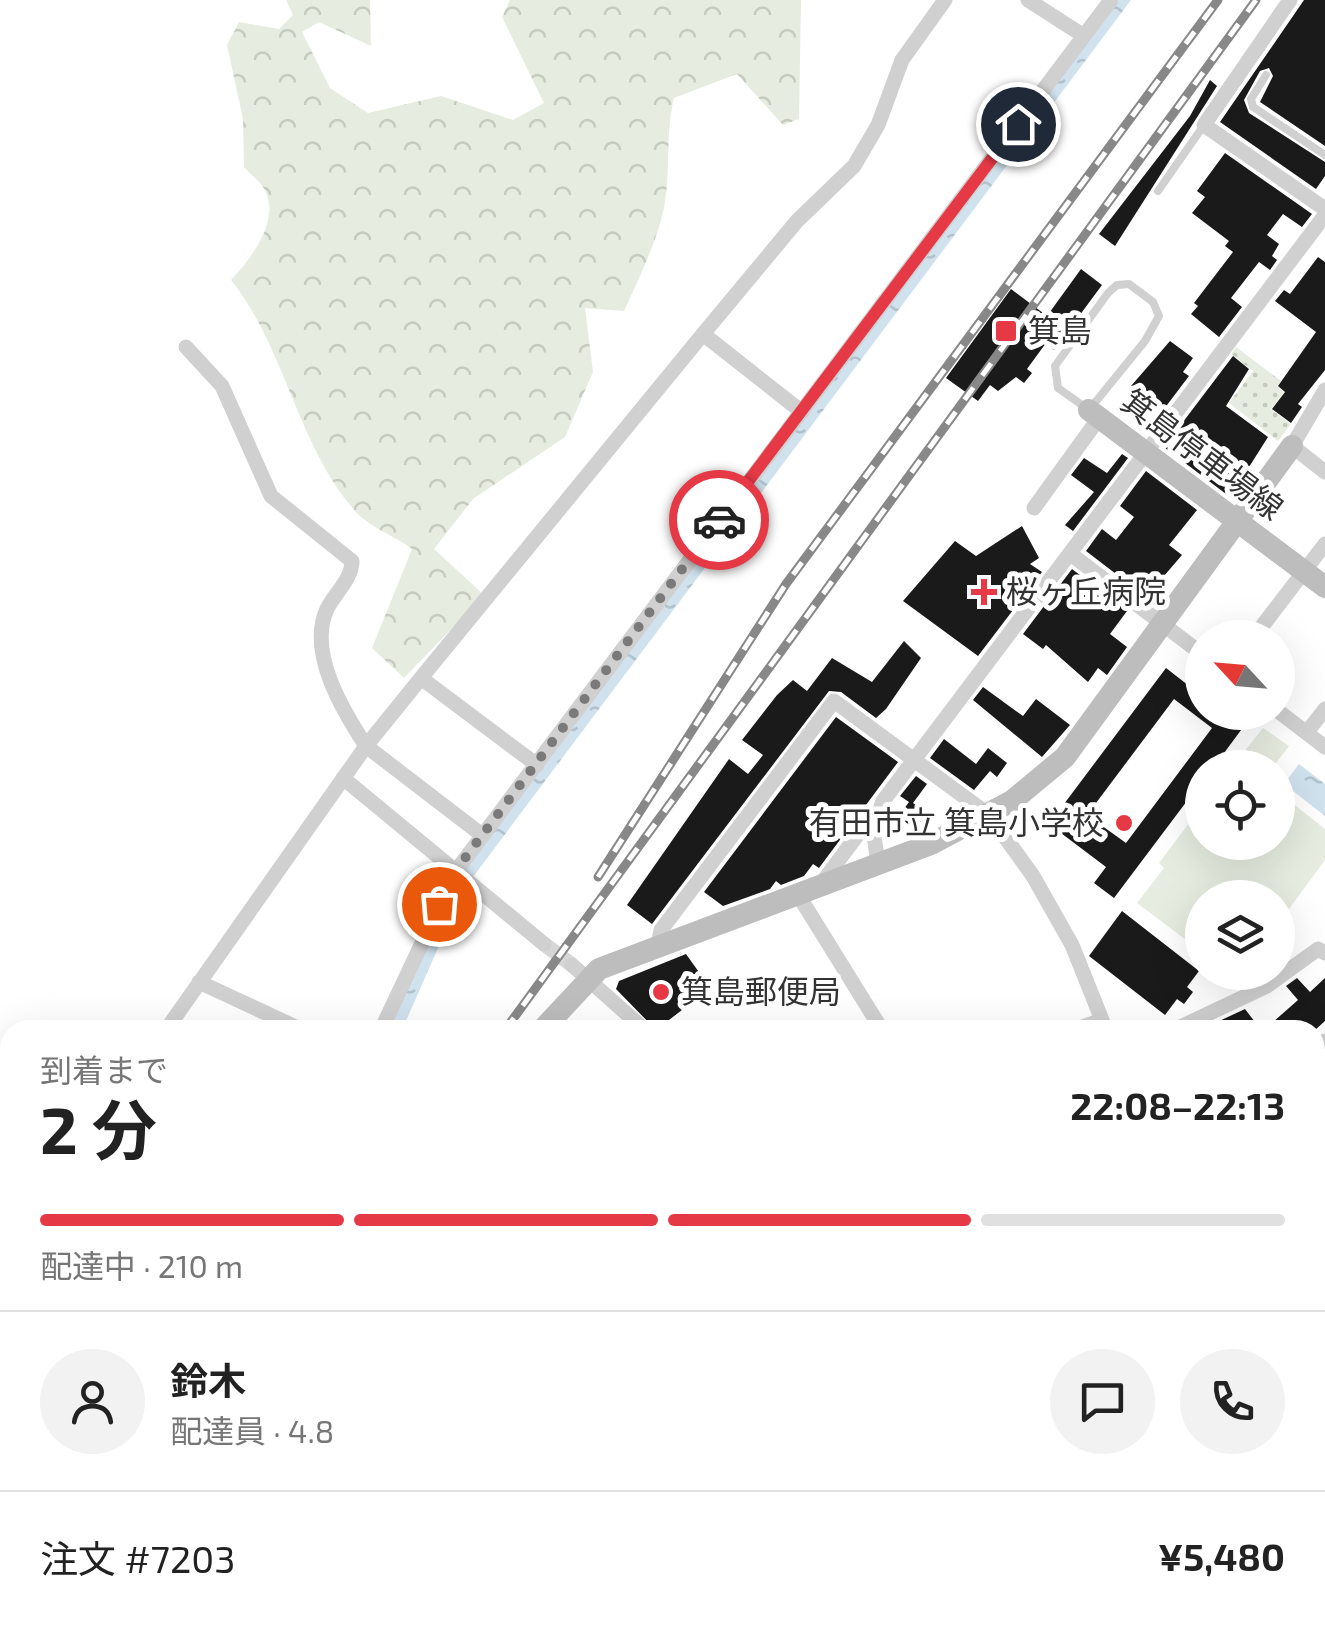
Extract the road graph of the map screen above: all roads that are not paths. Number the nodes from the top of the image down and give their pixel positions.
1 (946, 0) edge
2 (1028, 0) edge
3 (1111, 0) edge
4 (1290, 0) edge
5 (1084, 36) junction
6 (1266, 75) dead end
7 (1204, 124) junction
8 (1325, 155) edge
9 (1158, 191) dead end
10 (1325, 212) edge
11 (703, 334) junction
12 (186, 347) dead end
13 (1325, 390) edge
14 (802, 412) junction
15 (1094, 414) junction
16 (1292, 446) junction
17 (1146, 453) junction
18 (1325, 472) edge
19 (1034, 508) dead end
20 (1237, 520) junction
21 (1325, 544) edge
22 (1072, 555) junction
23 (1304, 572) junction
24 (1325, 587) edge
25 (1267, 620) edge
26 (1162, 623) junction
27 (1185, 641) edge
28 (421, 678) junction
29 (1325, 709) edge
30 (1295, 723) edge
31 (1307, 732) junction
32 (366, 746) junction
33 (1325, 746) edge
34 (914, 758) junction
35 (536, 765) junction
36 (343, 778) junction
37 (879, 807) junction
38 (989, 814) junction
39 (482, 835) junction
40 (878, 863) junction
41 (456, 870) junction
42 (820, 885) junction
43 (797, 893) junction
44 (544, 944) tunnel mouth
45 (658, 945) junction
46 (1323, 947) edge
47 (579, 977) junction
48 (199, 982) junction
49 (173, 1020) edge
50 (281, 1020) edge
51 (387, 1020) edge
52 (549, 1020) edge
53 (562, 1020) edge
54 (633, 1020) edge
55 (876, 1020) edge
56 (1102, 1020) edge
57 (1195, 1020) edge

1 - 11 street
2 - 5 street
3 - 5 street
4 - 7 street
5 - 14 street
6 - 8 lane
7 - 9 lane
7 - 10 street
10 - 17 street
11 - 14 street
11 - 28 street
12 - 32 street
13 - 16 street
14 - 35 street
15 - 15 lane
15 - 17 street, 箕島停車場線
15 - 19 street
16 - 18 street
16 - 20 street
17 - 20 street, 箕島停車場線
17 - 22 street
20 - 23 street, 箕島停車場線
20 - 26 street
21 - 23 street
22 - 26 street
22 - 34 street
23 - 24 street, 箕島停車場線
23 - 25 street
26 - 27 street
26 - 38 street
28 - 32 street
28 - 35 street
29 - 31 street
30 - 31 street
31 - 33 street
32 - 36 street
32 - 39 street
34 - 37 street
34 - 38 street
34 - 45 street
35 - 39 street
36 - 41 street
36 - 48 street
37 - 40 street
37 - 42 street
38 - 40 street
38 - 56 street
39 - 41 street
40 - 42 street
41 - 44 street
41 - 51 street
42 - 43 street
43 - 45 street
43 - 55 street
45 - 47 street
46 - 57 street
47 - 52 street
47 - 53 street
47 - 54 street
48 - 49 street
48 - 50 street

